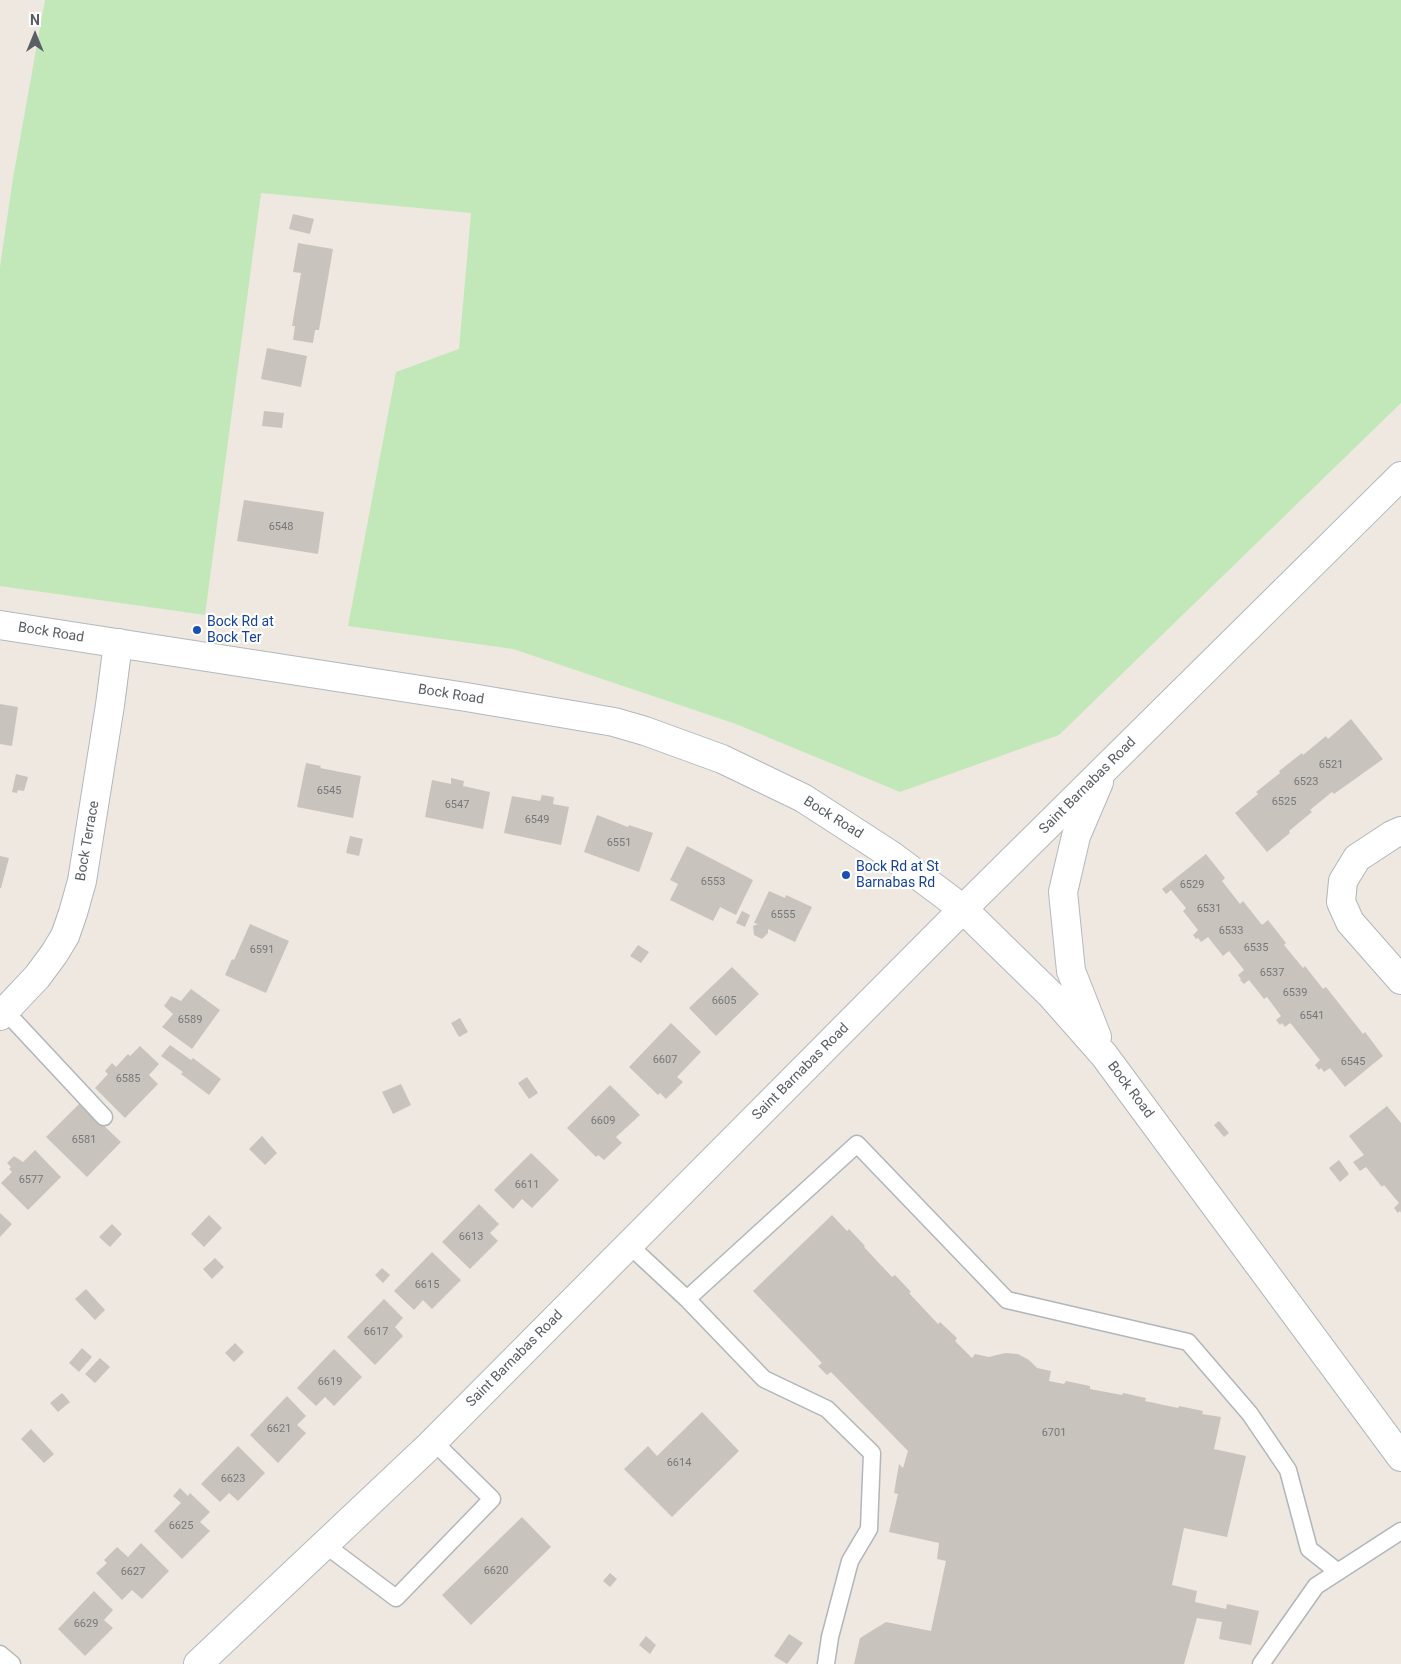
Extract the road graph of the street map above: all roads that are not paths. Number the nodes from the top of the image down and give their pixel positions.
1 (1401, 476) edge
2 (0, 625) edge
3 (118, 643) junction
4 (1105, 769) junction
5 (1401, 831) edge
6 (963, 909) junction
7 (1401, 980) edge
8 (3, 1013) edge
9 (1104, 1055) junction
10 (104, 1117) dead end
11 (629, 1245) junction
12 (686, 1299) junction
13 (433, 1441) junction
14 (1401, 1457) edge
15 (1401, 1531) edge
16 (324, 1544) junction
17 (1338, 1572) junction
18 (0, 1654) edge
19 (12, 1664) edge
20 (198, 1664) edge
21 (826, 1664) edge
22 (1261, 1664) edge

1 - 4 main road, Saint Barnabas Road
2 - 3 main road, Bock Road
3 - 6 main road, Bock Road
3 - 8 main road, Bock Terrace
4 - 6 main road, Saint Barnabas Road
4 - 9 main road
5 - 7 main road
6 - 9 main road, Bock Road
6 - 11 main road, Saint Barnabas Road
8 - 10 lane
9 - 14 main road, Bock Road
11 - 12 lane
11 - 13 main road, Saint Barnabas Road
12 - 17 lane
12 - 21 lane
13 - 16 main road, Saint Barnabas Road
13 - 16 lane
15 - 17 lane
16 - 20 main road, Saint Barnabas Road
17 - 22 lane
18 - 19 lane

